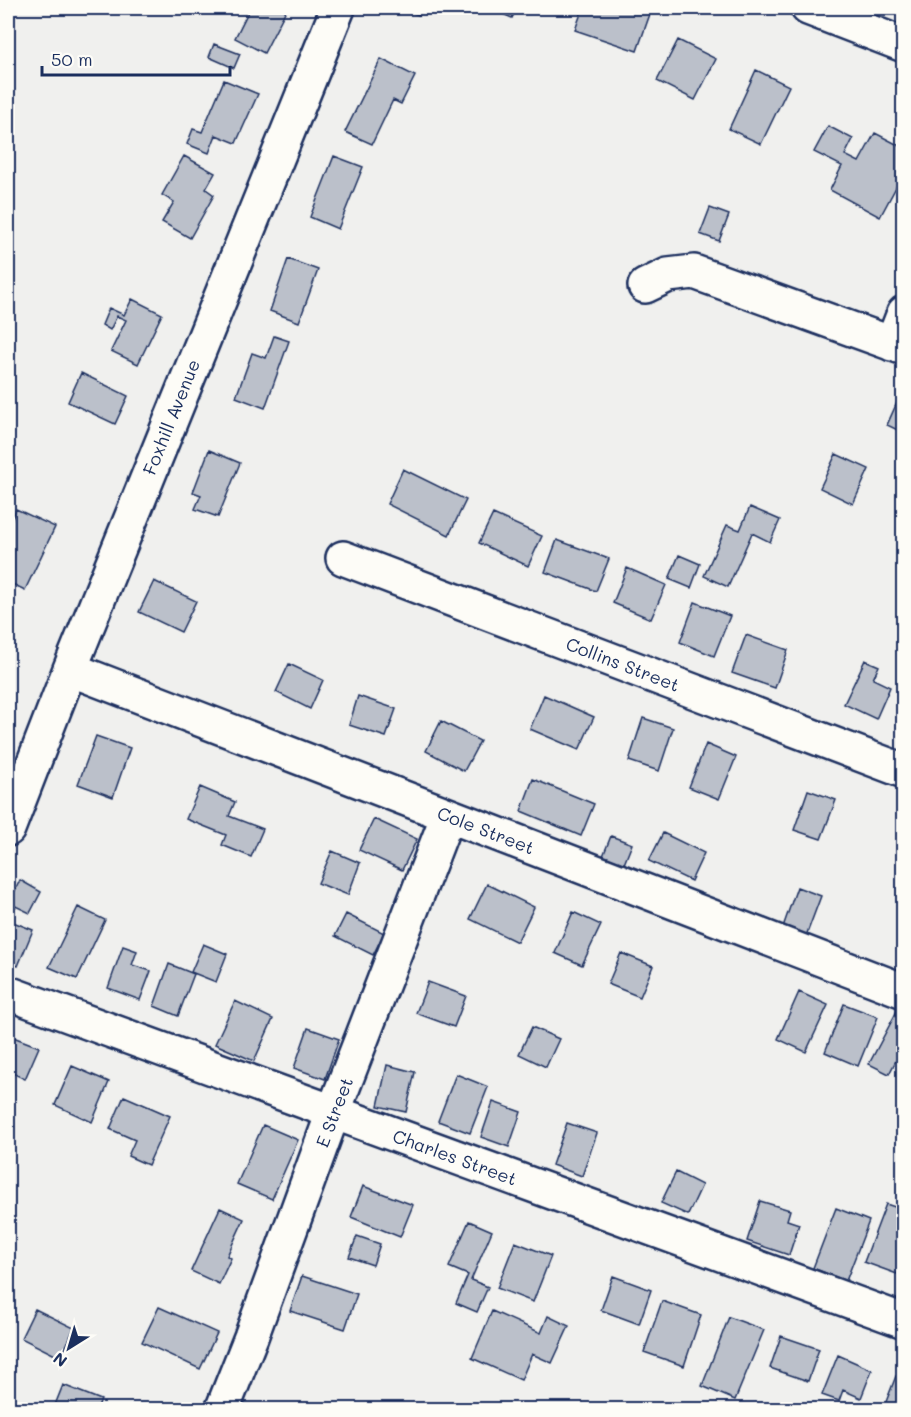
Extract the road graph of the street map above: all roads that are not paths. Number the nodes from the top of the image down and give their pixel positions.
1 (338, 8) edge
2 (808, 8) edge
3 (903, 45) edge
4 (645, 285) dead end
5 (903, 313) edge
6 (898, 346) edge
7 (343, 558) dead end
8 (69, 669) junction
9 (903, 771) edge
10 (448, 815) junction
11 (8, 828) edge
12 (903, 991) edge
13 (8, 993) edge
14 (333, 1113) junction
15 (903, 1321) edge
16 (222, 1410) edge

1 - 8 street, Foxhill Avenue
2 - 3 street
4 - 6 street
5 - 6 street
7 - 9 street, Collins Street
8 - 10 street, Cole Street
8 - 11 street, Foxhill Avenue
10 - 12 street, Cole Street
10 - 14 street, E Street
13 - 14 street, Charles Street
14 - 15 street, Charles Street
14 - 16 street, E Street

